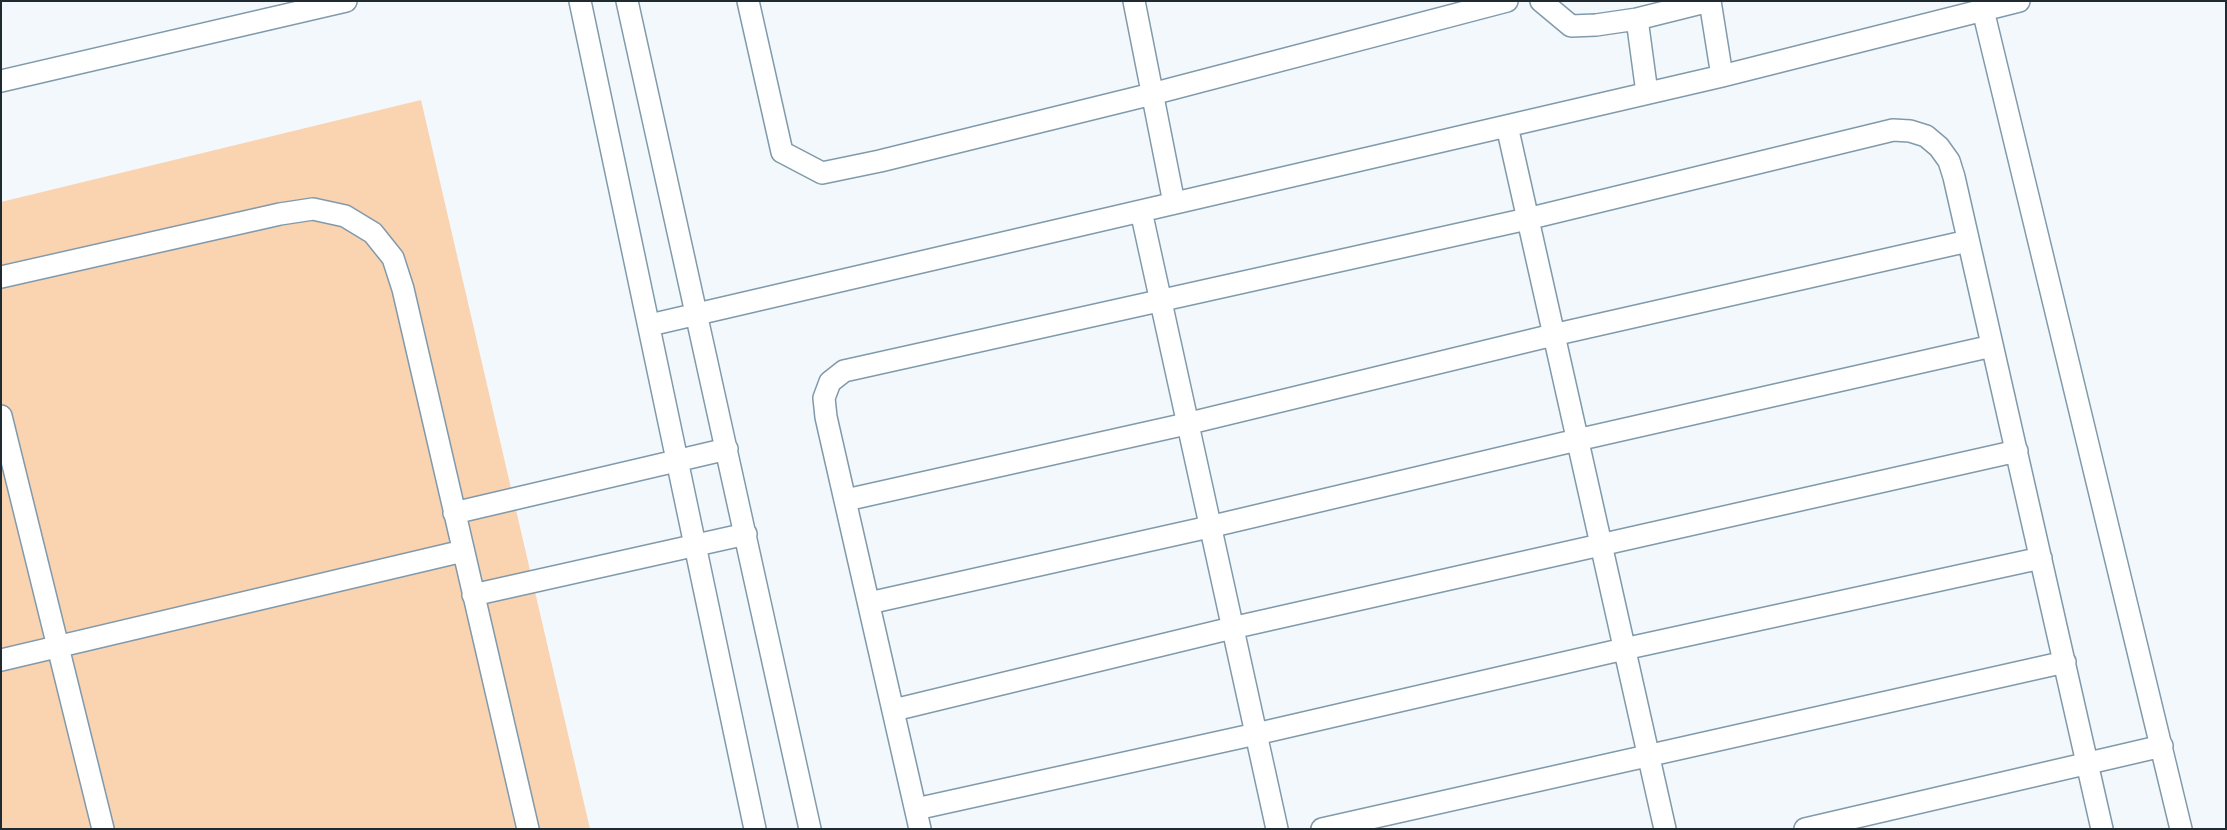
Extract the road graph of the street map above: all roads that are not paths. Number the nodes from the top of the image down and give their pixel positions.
1 (346, 1) edge
2 (580, 1) edge
3 (627, 1) edge
4 (748, 1) edge
5 (1134, 1) edge
6 (1507, 1) edge
7 (1541, 1) edge
8 (1710, 1) edge
9 (2019, 1) edge
10 (298, 7) edge
11 (1983, 10) junction
12 (1637, 19) junction
13 (1722, 76) junction
14 (1, 82) edge
15 (1648, 93) junction
16 (1152, 94) junction
17 (1507, 126) junction
18 (1174, 203) junction
19 (1140, 211) junction
20 (1527, 219) junction
21 (1968, 241) junction
22 (1, 277) edge
23 (1159, 301) junction
24 (697, 314) junction
25 (650, 325) junction
26 (1554, 336) junction
27 (1992, 346) junction
28 (1, 416) edge
29 (1186, 424) junction
30 (1577, 440) junction
31 (727, 449) junction
32 (2017, 451) junction
33 (677, 461) junction
34 (846, 500) junction
35 (454, 513) junction
36 (1209, 527) junction
37 (746, 534) junction
38 (695, 545) junction
39 (1600, 546) junction
40 (463, 551) junction
41 (2041, 558) junction
42 (473, 595) junction
43 (869, 603) junction
44 (1232, 628) junction
45 (59, 646) junction
46 (1624, 649) junction
47 (1, 660) edge
48 (2065, 662) junction
49 (894, 710) junction
50 (1256, 734) junction
51 (2162, 746) junction
52 (1648, 754) junction
53 (2088, 764) junction
54 (918, 819) edge
55 (102, 829) edge
56 (528, 829) edge
57 (755, 829) edge
58 (810, 829) edge
59 (1277, 829) edge
60 (1322, 829) edge
61 (1665, 829) edge
62 (1805, 829) edge
63 (2102, 829) edge
64 (2181, 829) edge

1 - 10 lane
2 - 25 lane
3 - 24 lane
4 - 16 lane
5 - 16 lane
6 - 16 lane
7 - 12 lane
8 - 12 lane
8 - 13 lane
9 - 11 lane
10 - 14 lane
11 - 13 lane
11 - 51 lane
12 - 15 lane
13 - 15 lane
15 - 17 lane
16 - 18 lane
17 - 18 lane
17 - 20 lane
18 - 19 lane
19 - 23 lane
19 - 24 lane
20 - 21 lane
20 - 23 lane
20 - 26 lane
21 - 26 lane
21 - 27 lane
22 - 35 lane
23 - 29 lane
23 - 34 lane
24 - 25 lane
24 - 31 lane
25 - 33 lane
26 - 29 lane
26 - 30 lane
27 - 30 lane
27 - 32 lane
28 - 45 lane
29 - 34 lane
29 - 36 lane
30 - 36 lane
30 - 39 lane
31 - 33 lane
31 - 37 lane
32 - 39 lane
32 - 41 lane
33 - 35 lane
33 - 38 lane
34 - 43 lane
35 - 40 lane
36 - 43 lane
36 - 44 lane
37 - 38 lane
37 - 58 lane
38 - 42 lane
38 - 57 lane
39 - 44 lane
39 - 46 lane
40 - 42 lane
40 - 45 lane
41 - 46 lane
41 - 48 lane
42 - 56 lane
43 - 49 lane
44 - 49 lane
44 - 50 lane
45 - 47 lane
45 - 55 lane
46 - 50 lane
46 - 52 lane
48 - 52 lane
48 - 53 lane
49 - 54 lane
50 - 54 lane
50 - 59 lane
51 - 53 lane
51 - 64 lane
52 - 60 lane
52 - 61 lane
53 - 62 lane
53 - 63 lane

